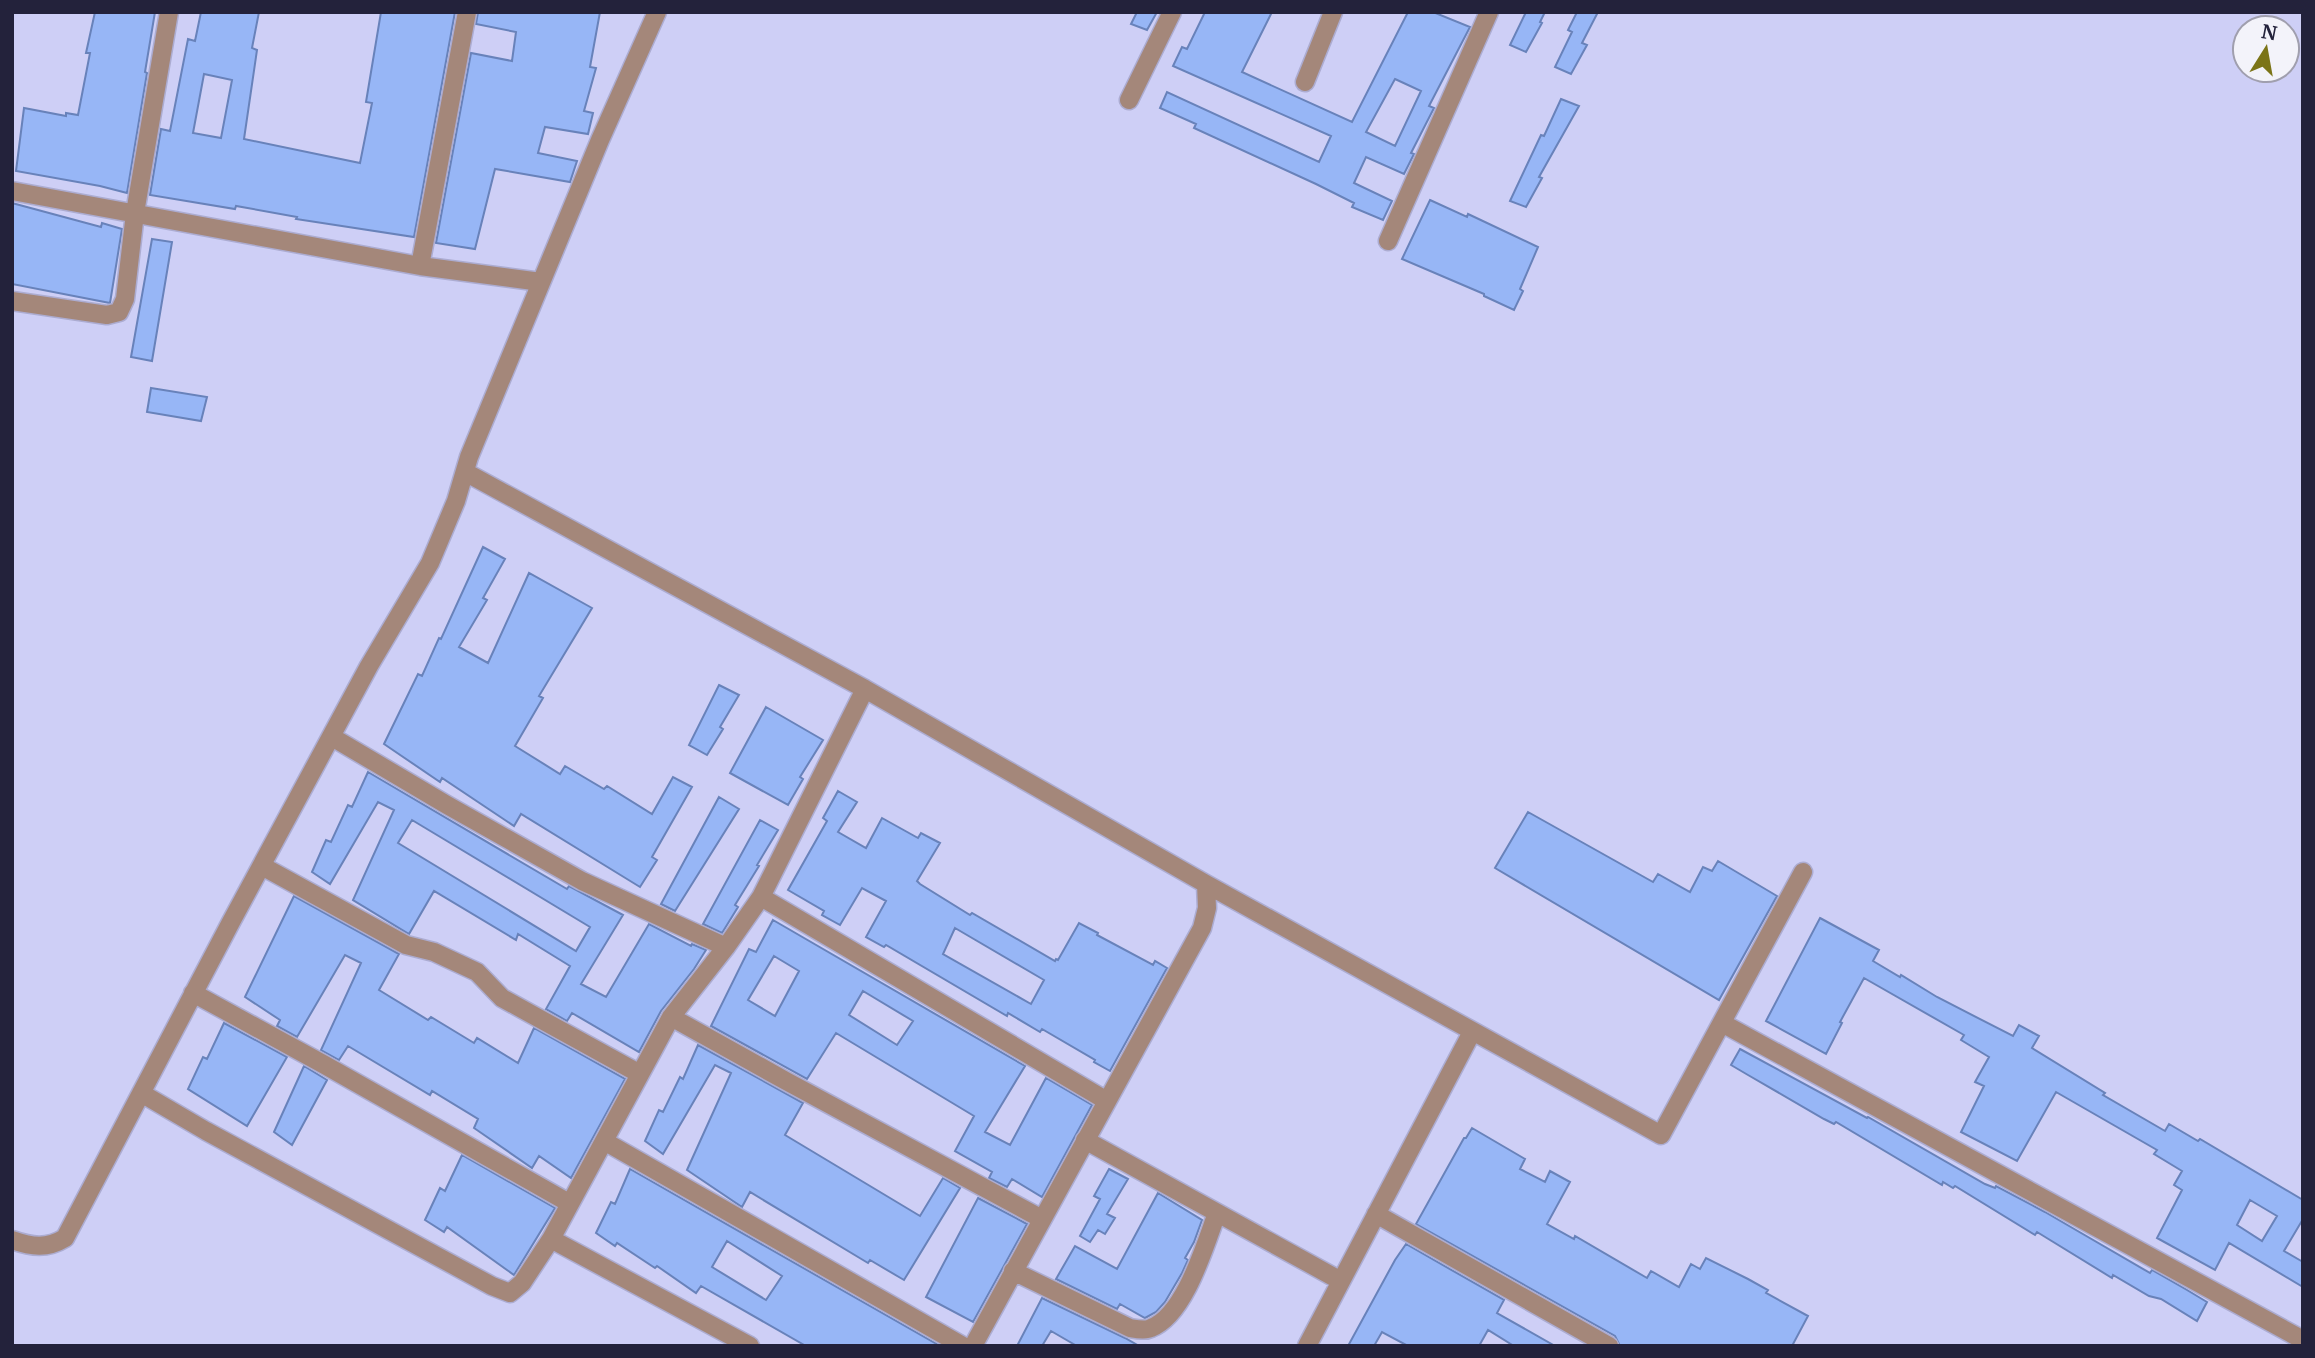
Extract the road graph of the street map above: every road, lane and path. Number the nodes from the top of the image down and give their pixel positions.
1 (169, 12) edge
2 (467, 12) edge
3 (657, 12) edge
4 (1172, 12) edge
5 (1333, 12) edge
6 (1489, 12) edge
7 (1305, 82) dead end
8 (1129, 100) dead end
9 (12, 191) edge
10 (135, 213) junction
11 (1388, 241) dead end
12 (420, 266) junction
13 (541, 282) junction
14 (12, 301) edge
15 (465, 472) junction
16 (865, 690) junction
17 (332, 737) junction
18 (262, 866) junction
19 (1803, 872) dead end
20 (1206, 884) junction
21 (761, 897) junction
22 (726, 947) junction
23 (193, 993) junction
24 (671, 1017) junction
25 (1721, 1023) junction
26 (1472, 1032) junction
27 (640, 1074) junction
28 (141, 1093) junction
29 (1107, 1101) junction
30 (604, 1140) junction
31 (1085, 1140) junction
32 (569, 1203) junction
33 (1217, 1213) junction
34 (1376, 1214) junction
35 (1042, 1219) junction
36 (551, 1239) junction
37 (12, 1240) edge
38 (1013, 1271) junction
39 (1341, 1281) junction
40 (2303, 1340) edge
41 (750, 1346) edge
42 (963, 1346) edge
43 (972, 1346) edge
44 (1307, 1346) edge
45 (1609, 1346) edge

1 - 10 street
2 - 12 street
3 - 13 street
4 - 8 street
5 - 7 street
6 - 11 street
9 - 10 street
10 - 12 street
10 - 14 street
12 - 13 street
13 - 15 street
15 - 16 street
15 - 17 street
16 - 20 street
16 - 21 street
17 - 18 street
17 - 22 street
18 - 23 street
18 - 27 street
19 - 25 street
20 - 26 street
20 - 29 street
21 - 22 street
21 - 29 street
22 - 24 street
23 - 28 street
23 - 32 street
24 - 27 street
24 - 35 street
25 - 26 street
25 - 40 street
26 - 34 street
27 - 30 street
28 - 36 street
28 - 37 street
29 - 31 street
30 - 32 street
30 - 42 street
31 - 33 street
31 - 35 street
32 - 36 street
33 - 38 street
33 - 39 street
34 - 39 street
34 - 45 street
35 - 38 street
36 - 41 street
38 - 43 street
39 - 44 street

